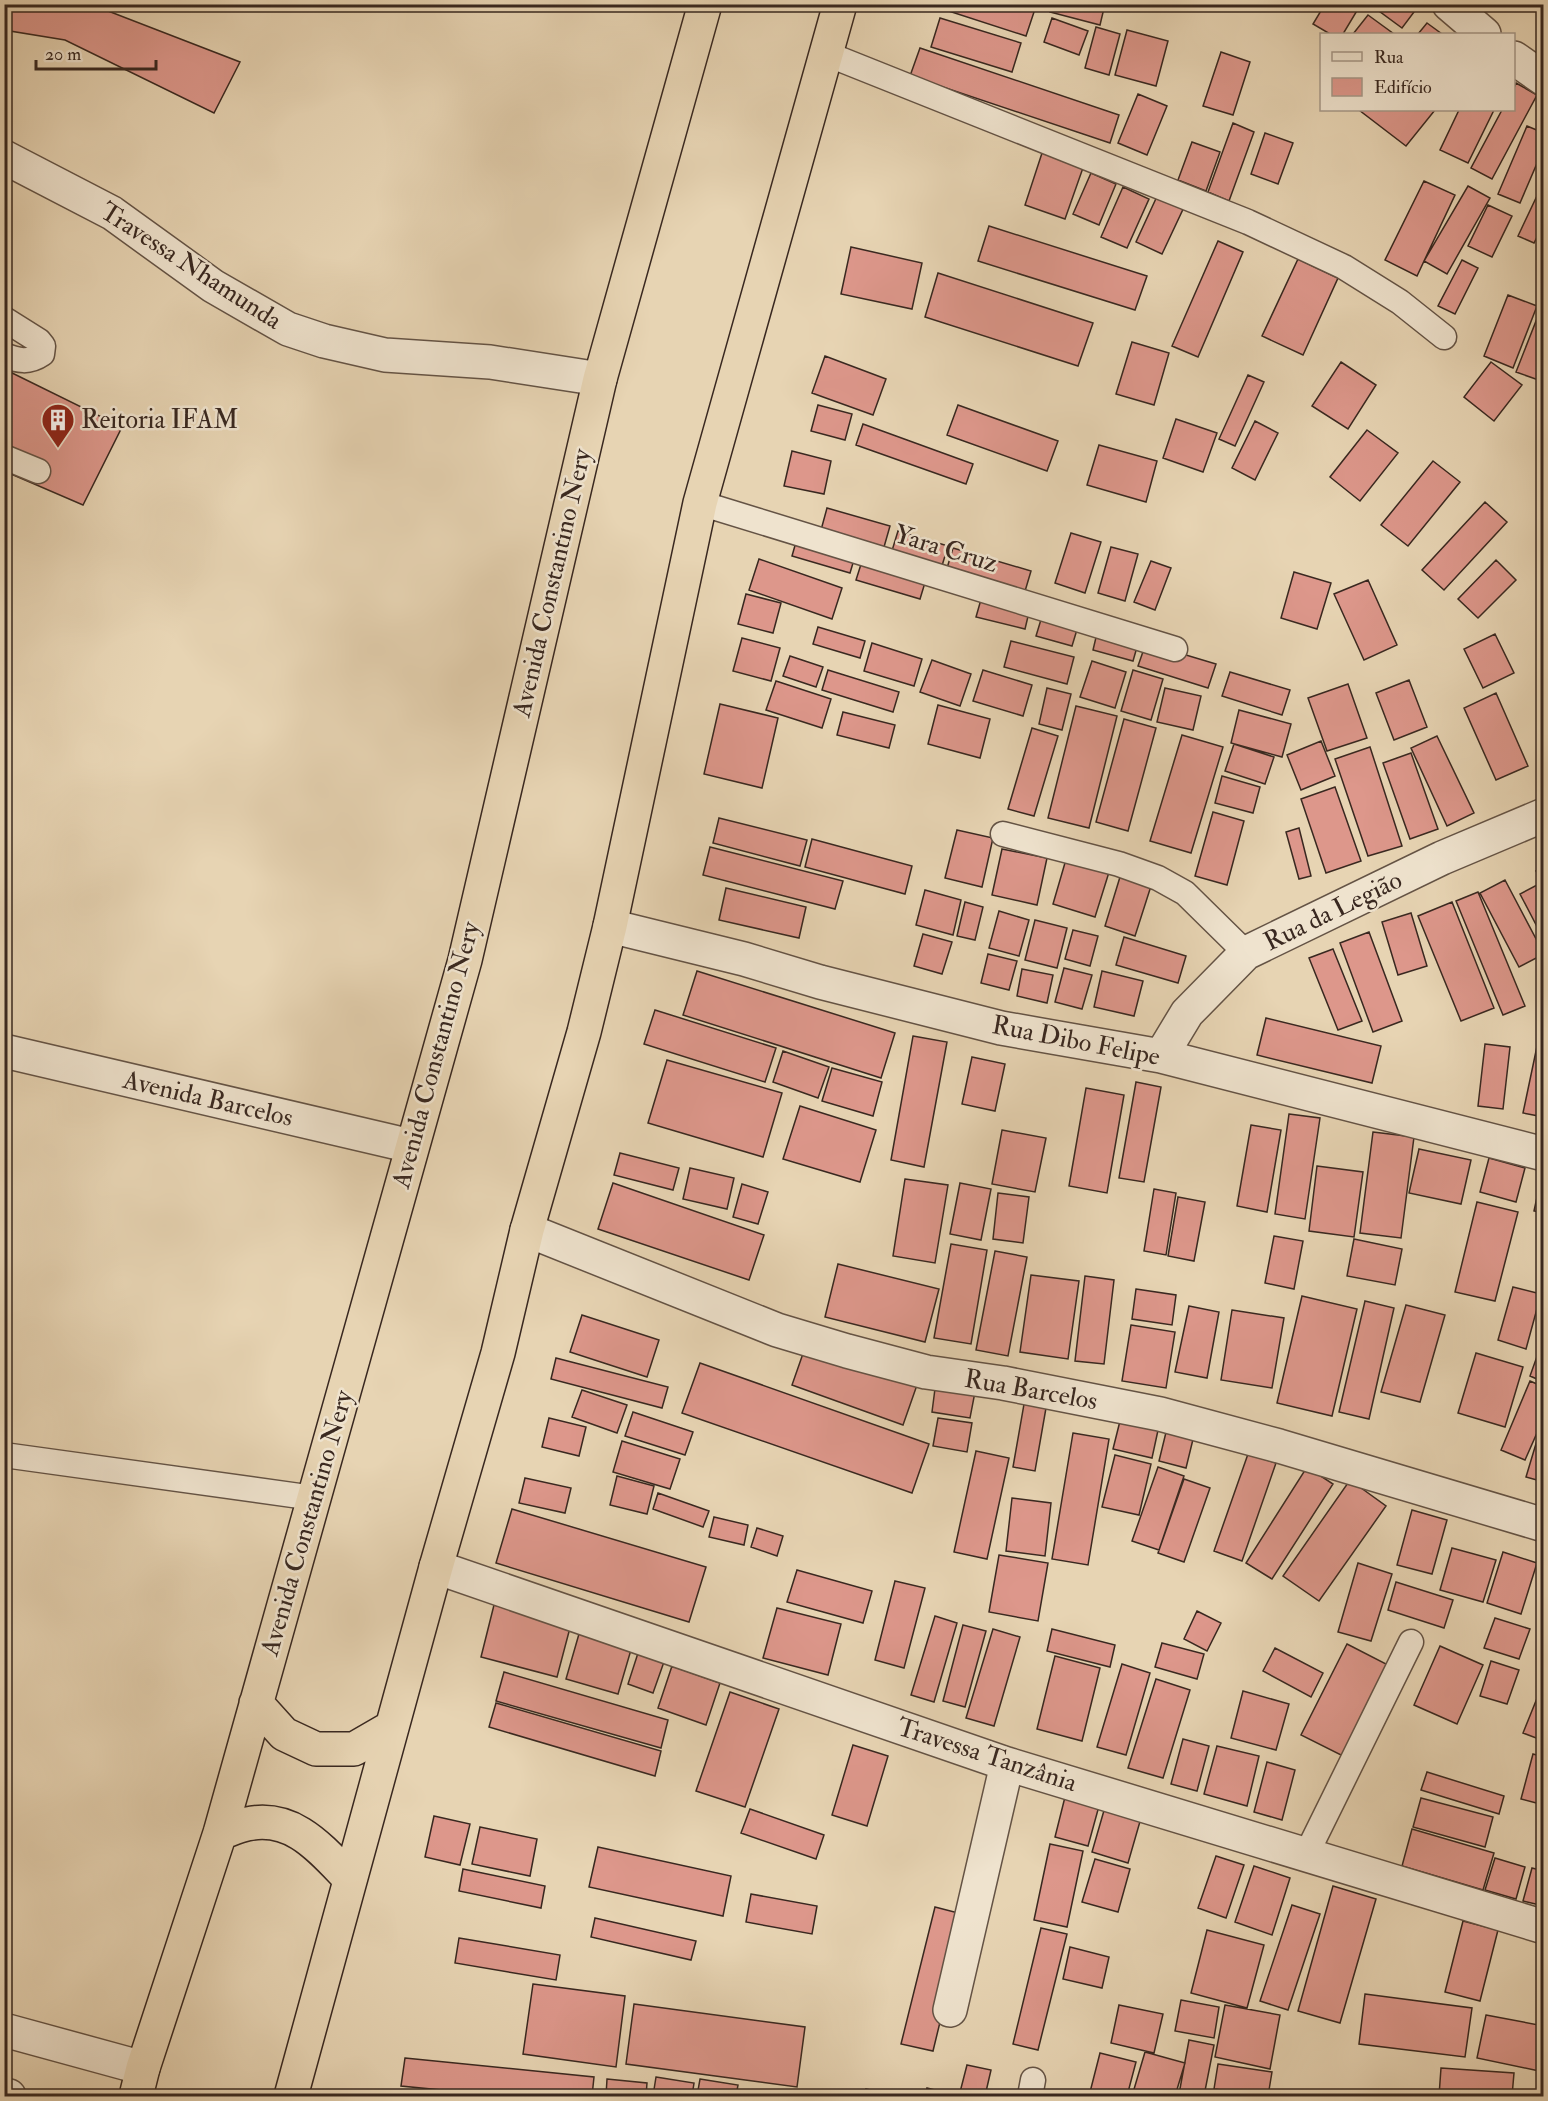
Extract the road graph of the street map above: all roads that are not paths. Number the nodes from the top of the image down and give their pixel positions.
1 (705, 4) edge
2 (840, 4) edge
3 (1449, 4) edge
4 (1483, 33) edge
5 (827, 54) junction
6 (1515, 59) edge
7 (1544, 78) edge
8 (4, 157) edge
9 (4, 319) edge
10 (1444, 337) dead end
11 (4, 356) edge
12 (600, 379) junction
13 (4, 457) edge
14 (39, 471) dead end
15 (700, 503) junction
16 (1175, 649) dead end
17 (1544, 816) edge
18 (1003, 834) dead end
19 (610, 926) junction
20 (1246, 953) junction
21 (4, 1051) edge
22 (1161, 1056) junction
23 (411, 1146) junction
24 (1544, 1154) edge
25 (527, 1230) junction
26 (4, 1455) edge
27 (314, 1498) junction
28 (1544, 1525) edge
29 (436, 1568) junction
30 (1411, 1642) dead end
31 (256, 1703) junction
32 (392, 1727) junction
33 (1007, 1764) junction
34 (220, 1833) junction
35 (1306, 1855) junction
36 (350, 1879) junction
37 (1544, 1927) edge
38 (950, 2010) dead end
39 (4, 2030) edge
40 (139, 2082) edge
41 (291, 2097) edge

1 - 12 highway, Avenida Constantino Nery
2 - 5 highway
3 - 4 street
5 - 10 lane
5 - 15 highway
6 - 7 street
8 - 12 street, Travessa Nhamunda
9 - 11 lane
12 - 23 highway, Avenida Constantino Nery
13 - 14 lane
15 - 16 lane, Yara Cruz
15 - 19 highway
17 - 20 street, Rua da Legião
18 - 20 lane
19 - 22 street, Rua Dibo Felipe
19 - 25 highway
20 - 22 street, Rua da Legião
21 - 23 street, Avenida Barcelos
22 - 24 street, Rua Dibo Felipe
23 - 27 highway, Avenida Constantino Nery
25 - 28 street, Rua Barcelos
25 - 29 highway
26 - 27 lane
27 - 31 highway, Avenida Constantino Nery
29 - 32 highway
29 - 33 street, Travessa Tanzânia
30 - 35 lane
31 - 32 highway
31 - 34 highway, Avenida Constantino Nery
32 - 36 highway
33 - 35 street, Travessa Tanzânia
33 - 38 street
34 - 36 highway
34 - 40 highway, Avenida Constantino Nery
35 - 37 street, Travessa Tanzânia
36 - 41 highway
39 - 40 street

